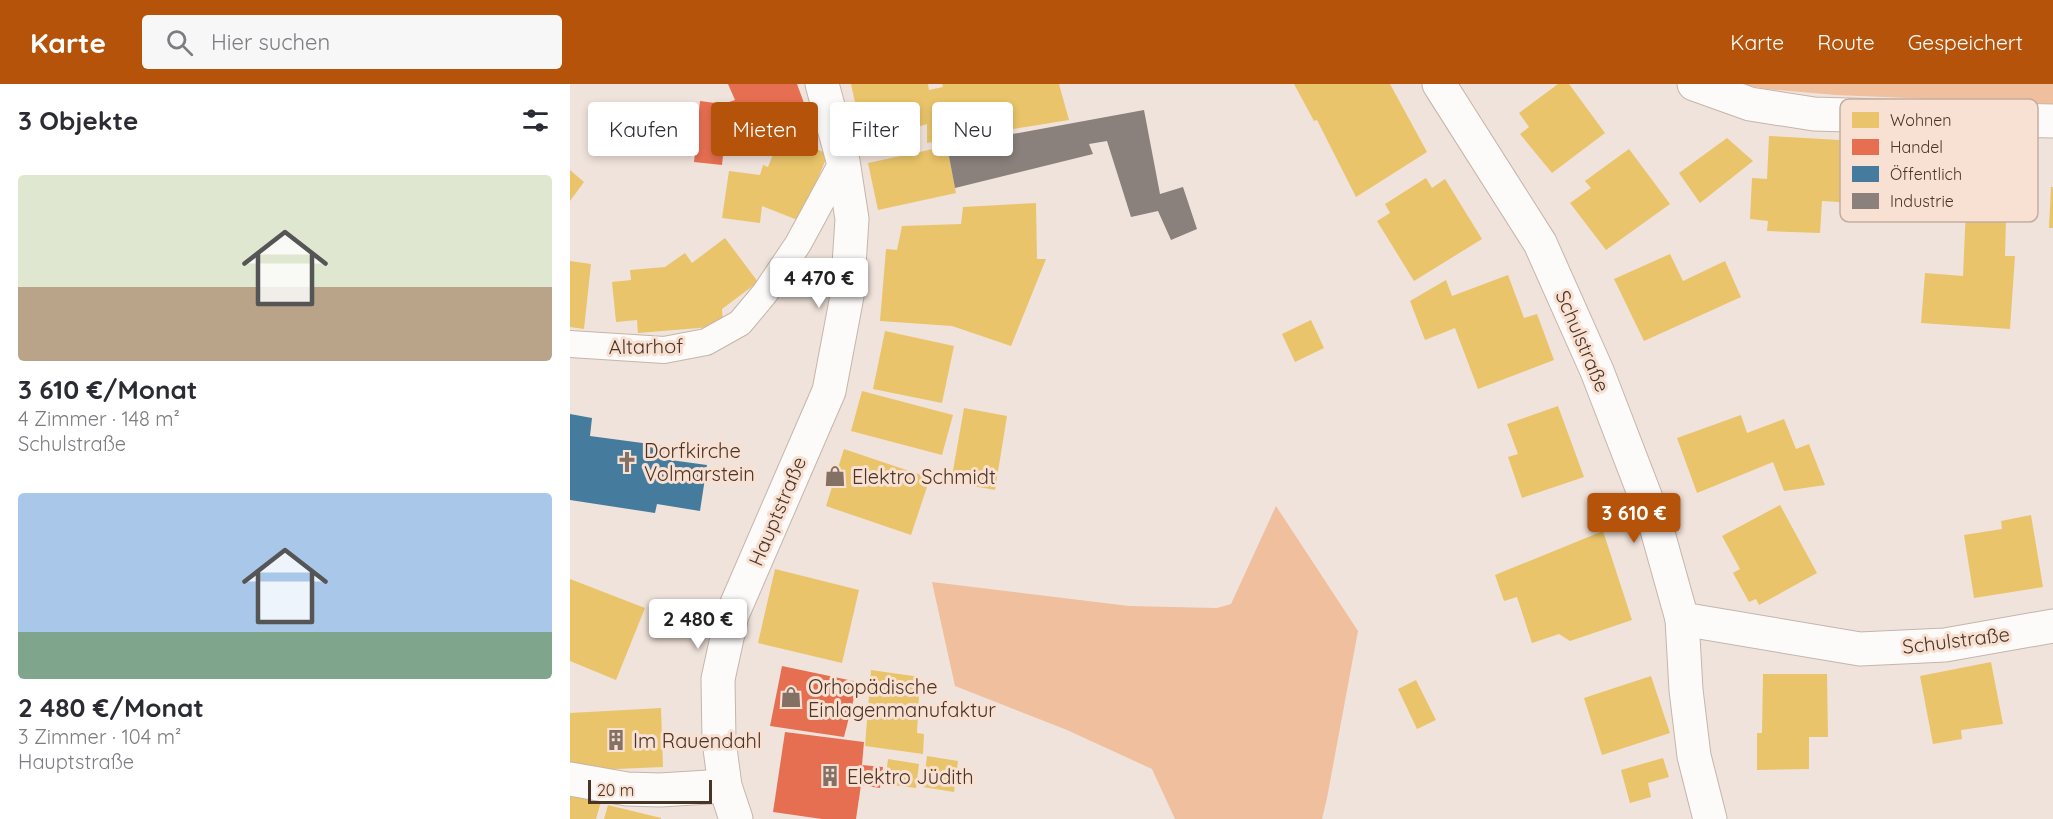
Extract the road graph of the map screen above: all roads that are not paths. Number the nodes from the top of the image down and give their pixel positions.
1 (822, 84) edge
2 (1439, 84) edge
3 (1694, 84) edge
4 (1840, 115) edge
5 (2038, 121) edge
6 (2053, 121) edge
7 (843, 161) junction
8 (570, 344) edge
9 (1682, 619) junction
10 (2053, 626) edge
11 (570, 779) edge
12 (725, 786) junction
13 (736, 819) edge
14 (1710, 819) edge

1 - 7 street, Hauptstraße
2 - 9 street, Schulstraße
3 - 4 street
5 - 6 street
7 - 8 lane, Altarhof
7 - 12 street, Hauptstraße
9 - 10 street, Schulstraße
9 - 14 street, Schulstraße
11 - 12 street
12 - 13 street, Hauptstraße

